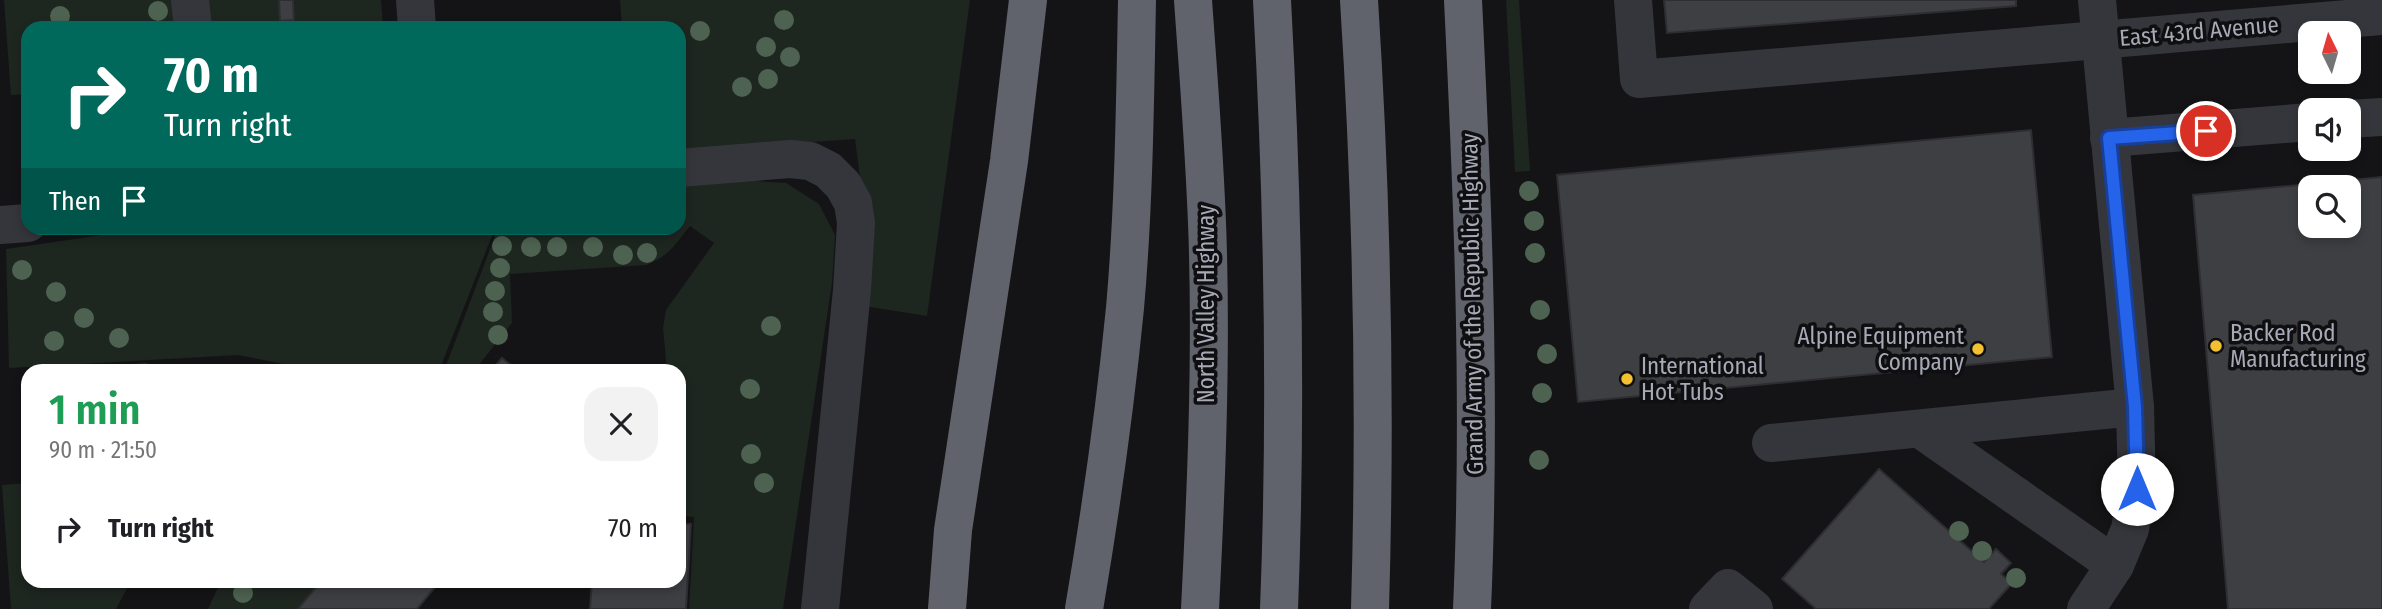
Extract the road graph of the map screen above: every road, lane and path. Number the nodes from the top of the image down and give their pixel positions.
1 (190, 0) edge
2 (415, 0) edge
3 (1028, 0) edge
4 (1137, 0) edge
5 (1193, 0) edge
6 (1272, 0) edge
7 (1359, 0) edge
8 (1463, 0) edge
9 (1633, 0) edge
10 (2097, 0) edge
11 (2364, 11) edge
12 (192, 21) edge
13 (416, 21) edge
14 (2101, 39) junction
15 (2382, 117) edge
16 (2361, 118) edge
17 (2298, 123) edge
18 (2109, 138) junction
19 (686, 167) edge
20 (21, 224) edge
21 (0, 225) edge
22 (2135, 407) junction
23 (1920, 429) junction
24 (968, 435) junction
25 (1771, 443) dead end
26 (2115, 565) junction
27 (820, 609) edge
28 (930, 609) edge
29 (947, 609) edge
30 (1084, 609) edge
31 (1200, 609) edge
32 (1279, 609) edge
33 (1370, 609) edge
34 (1472, 609) edge
35 (1708, 609) edge
36 (1754, 609) edge
37 (2086, 609) edge

1 - 12 street
2 - 13 street
3 - 24 highway
4 - 30 highway
5 - 31 highway, North Valley Highway
6 - 32 highway
7 - 33 highway
8 - 34 highway, Grand Army of the Republic Highway
9 - 14 street, East 43rd Avenue
10 - 14 street
11 - 14 street, East 43rd Avenue
14 - 18 street
15 - 16 street
17 - 18 street
18 - 22 street
19 - 27 street
20 - 21 street
22 - 23 street
22 - 26 street
23 - 25 street
23 - 26 street
24 - 28 highway
24 - 29 highway
26 - 37 street
35 - 36 street

